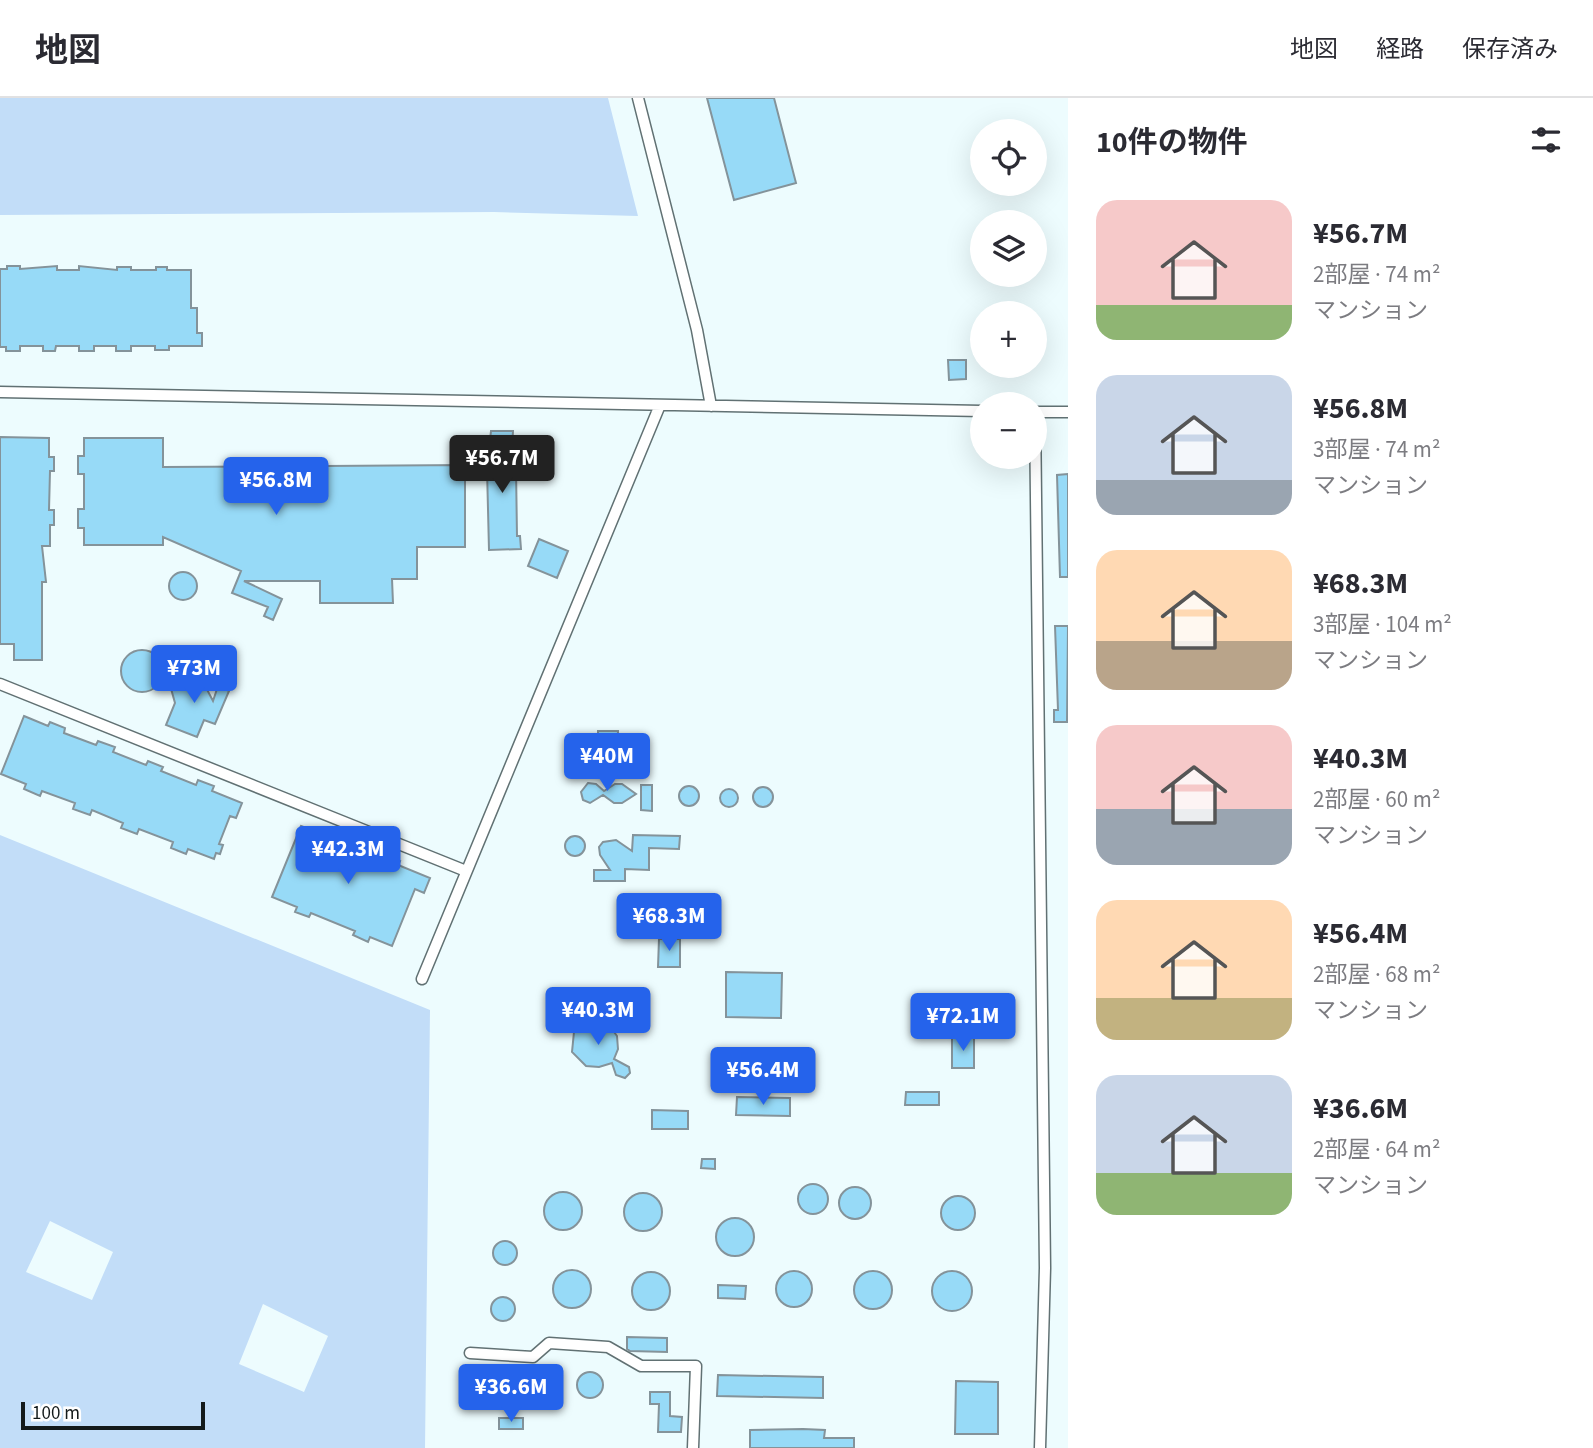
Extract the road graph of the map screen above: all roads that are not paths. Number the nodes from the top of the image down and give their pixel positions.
1 (638, 98) edge
2 (0, 392) edge
3 (660, 405) junction
4 (710, 406) junction
5 (970, 411) edge
6 (1047, 412) edge
7 (1068, 412) edge
8 (1035, 469) edge
9 (0, 684) edge
10 (466, 871) junction
11 (422, 979) dead end
12 (470, 1353) dead end
13 (693, 1448) edge
14 (1040, 1448) edge

1 - 4 street
2 - 3 street
3 - 4 street
3 - 10 street
4 - 5 street
6 - 7 street
8 - 14 street
9 - 10 street
10 - 11 street
12 - 13 street

